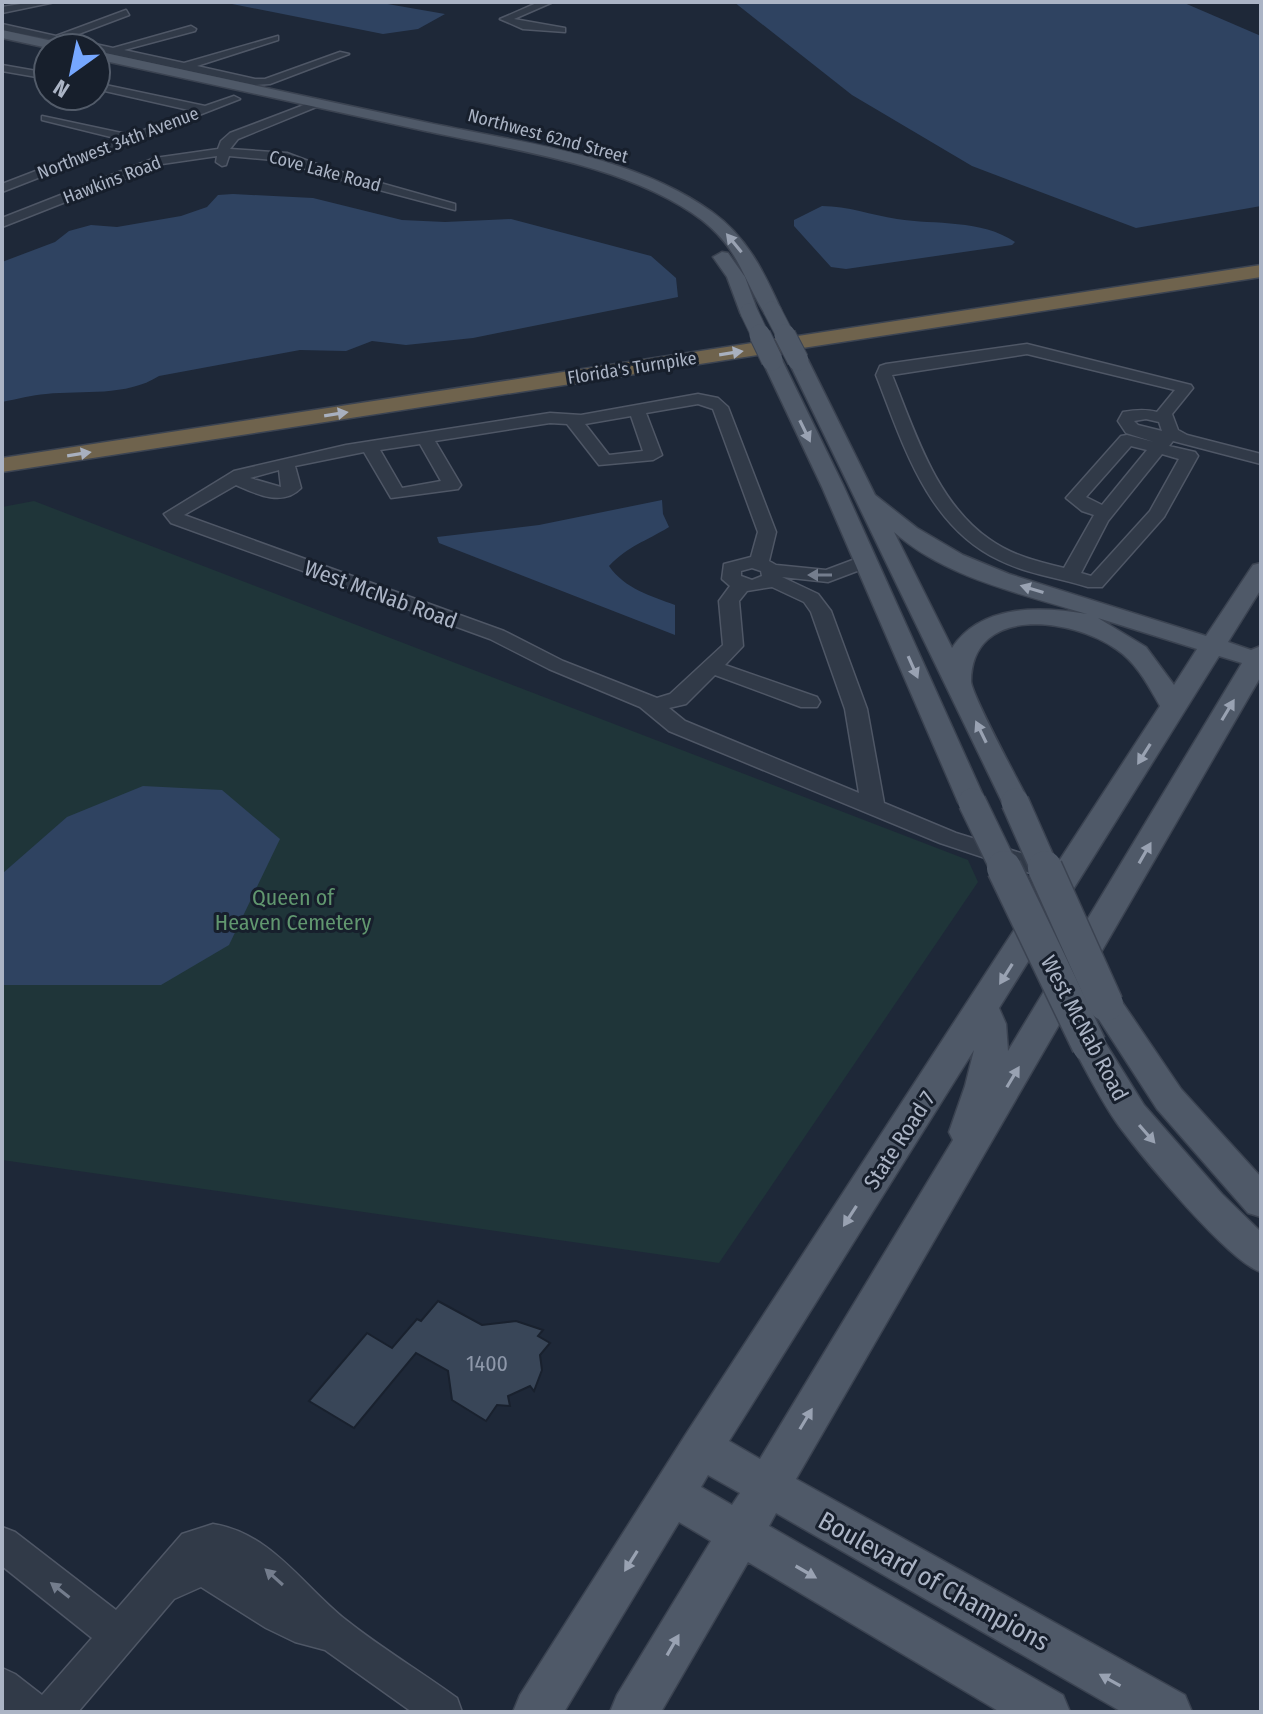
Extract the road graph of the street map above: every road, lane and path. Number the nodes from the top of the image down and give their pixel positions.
1 (50, 2) edge
2 (548, 2) edge
3 (2, 10) edge
4 (126, 13) dead end
5 (2, 27) edge
6 (191, 29) dead end
7 (561, 30) dead end
8 (85, 32) edge
9 (2, 34) edge
10 (32, 35) edge
11 (32, 38) edge
12 (274, 38) dead end
13 (2, 41) edge
14 (32, 48) edge
15 (113, 50) joint
16 (344, 54) dead end
17 (112, 61) edge
18 (184, 67) junction
19 (3, 69) edge
20 (32, 74) edge
21 (112, 89) edge
22 (234, 99) dead end
23 (304, 104) junction
24 (206, 110) junction
25 (46, 118) dead end
26 (130, 138) junction
27 (222, 152) junction
28 (196, 154) junction
29 (2, 188) edge
30 (450, 207) dead end
31 (2, 223) edge
32 (687, 224) dead end
33 (706, 241) dead end
34 (1261, 255) edge
35 (1261, 271) edge
36 (798, 360) joint
37 (637, 410) junction
38 (572, 419) junction
39 (1166, 434) junction
40 (425, 438) junction
41 (1206, 440) junction
42 (2, 445) edge
43 (370, 447) junction
44 (1261, 448) edge
45 (1261, 459) edge
46 (286, 463) junction
47 (2, 465) edge
48 (235, 478) junction
49 (863, 492) junction
50 (1105, 512) junction
51 (767, 532) junction
52 (866, 561) junction
53 (1261, 570) edge
54 (767, 571) junction
55 (739, 575) junction
56 (1070, 575) junction
57 (1076, 619) junction
58 (1210, 651) junction
59 (1258, 664) edge
60 (712, 667) junction
61 (957, 684) junction
62 (809, 702) dead end
63 (653, 706) junction
64 (1174, 707) junction
65 (873, 806) junction
66 (1067, 876) junction
67 (983, 1009) junction
68 (952, 1179) junction
69 (1261, 1202) edge
70 (1261, 1256) edge
71 (701, 1448) junction
72 (766, 1486) junction
73 (672, 1494) junction
74 (739, 1533) junction
75 (2, 1544) edge
76 (118, 1635) junction
77 (2, 1687) edge
78 (33, 1712) edge
79 (53, 1712) edge
80 (443, 1712) edge
81 (537, 1712) edge
82 (634, 1712) edge
83 (1046, 1712) edge
84 (1168, 1712) edge

1 - 3 street
2 - 7 street
4 - 8 street
5 - 10 street
6 - 15 street
9 - 11 main road
12 - 18 street
13 - 14 main road
15 - 18 street
16 - 18 street
17 - 23 main road
19 - 20 street
21 - 24 street
22 - 24 street, Northwest 34th Avenue
23 - 27 street
23 - 28 street
23 - 32 main road, Northwest 62nd Street
36 -> 23 main road, Northwest 62nd Street, bridge
24 - 26 street, Northwest 34th Avenue
25 - 26 street
26 - 29 street, Northwest 34th Avenue
27 - 28 street, Cove Lake Road
27 - 30 street, Cove Lake Road
28 - 31 street, Hawkins Road
33 -> 52 main road, West McNab Road, bridge
34 - 42 highway, Florida's Turnpike
47 -> 35 highway, Florida's Turnpike
36 - 49 main road, West McNab Road
37 - 38 street, West McNab Road
37 - 38 street
37 - 51 street, West McNab Road
38 - 40 street, West McNab Road
39 - 41 street
39 - 50 street
39 - 50 street
39 - 56 street
39 - 56 street
40 - 43 street, West McNab Road
40 - 43 street
41 - 44 street
41 - 45 street
43 - 46 street, West McNab Road
46 - 48 street, West McNab Road
46 - 48 street
48 - 63 street, West McNab Road
58 -> 49 main road
49 - 61 main road, West McNab Road
50 - 56 street
51 - 54 street
51 - 55 street
52 -> 54 street
52 -> 70 main road, West McNab Road, bridge
53 - 58 main road, State Road 7
54 - 55 street
54 - 65 street
55 - 60 street
57 - 58 main road
57 - 61 main road
57 - 64 main road
58 - 59 main road
58 - 64 main road, State Road 7
68 -> 59 main road
60 - 62 street
60 - 63 street
69 -> 61 main road, West McNab Road, bridge
63 - 65 street, West McNab Road
64 -> 66 main road, State Road 7
65 - 66 street, West McNab Road
66 -> 67 main road, State Road 7
67 - 68 main road
67 -> 71 main road, State Road 7
72 -> 68 main road
71 - 72 main road, Boulevard of Champions
71 - 73 main road, State Road 7
72 - 74 main road
84 -> 72 main road, Boulevard of Champions
73 - 74 main road
73 -> 81 main road, State Road 7
82 -> 74 main road
74 -> 83 main road
76 -> 75 street
76 - 79 street
76 - 80 street
77 - 78 street

